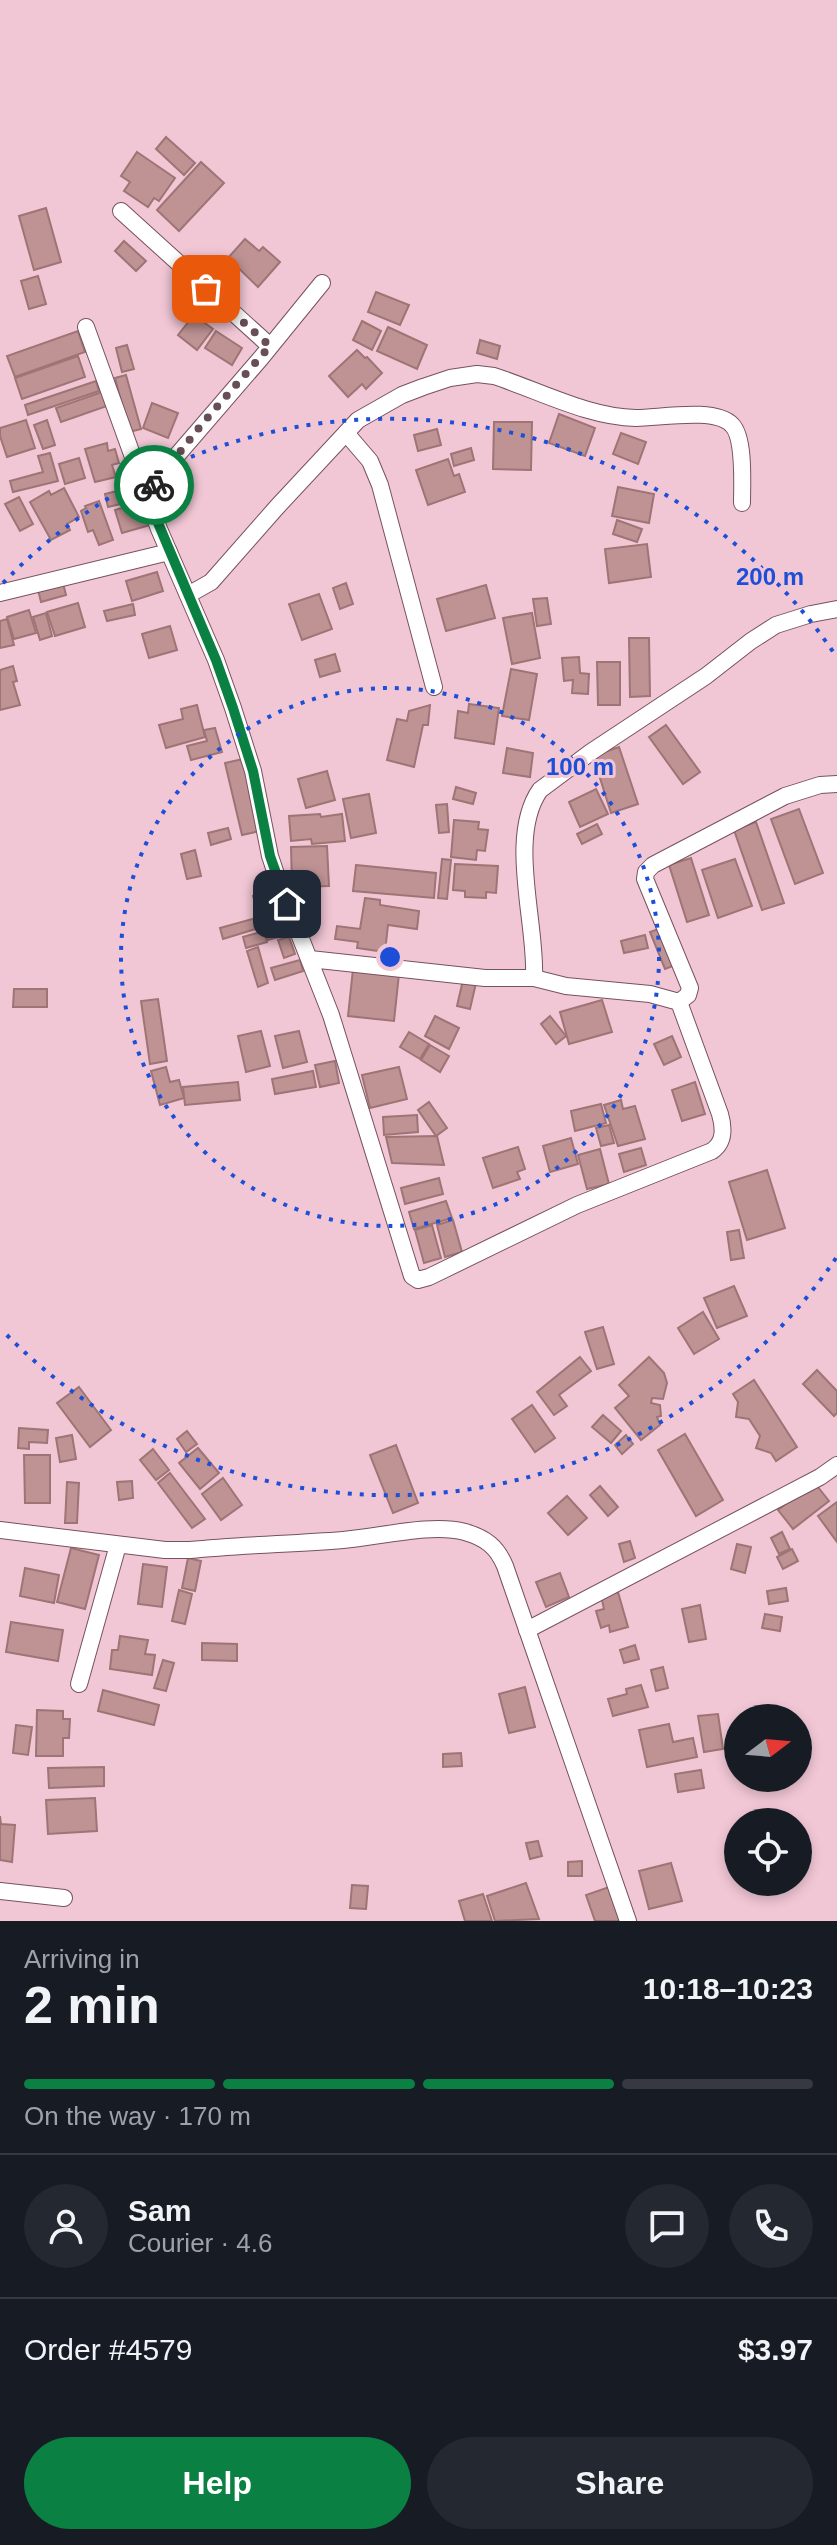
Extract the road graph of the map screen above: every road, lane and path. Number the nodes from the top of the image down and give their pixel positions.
1 (121, 211) dead end
2 (322, 283) dead end
3 (86, 327) dead end
4 (270, 346) junction
5 (346, 433) junction
6 (147, 497) junction
7 (742, 503) dead end
8 (169, 552) junction
9 (0, 593) edge
10 (188, 595) junction
11 (837, 609) edge
12 (434, 687) dead end
13 (837, 784) edge
14 (310, 959) junction
15 (534, 978) junction
16 (679, 1002) junction
17 (837, 1465) edge
18 (0, 1530) edge
19 (118, 1545) junction
20 (527, 1630) junction
21 (79, 1684) dead end
22 (0, 1891) edge
23 (64, 1898) dead end
24 (628, 1921) edge

1 - 4 street
2 - 4 street
3 - 6 street
4 - 6 street
5 - 7 street
5 - 10 street
5 - 12 street
6 - 8 street
8 - 9 street
8 - 10 street
10 - 14 street
11 - 15 street
13 - 16 street
14 - 15 street
14 - 16 street
15 - 16 street
17 - 20 street
18 - 19 street
19 - 20 street
19 - 21 street
20 - 24 street
22 - 23 street

